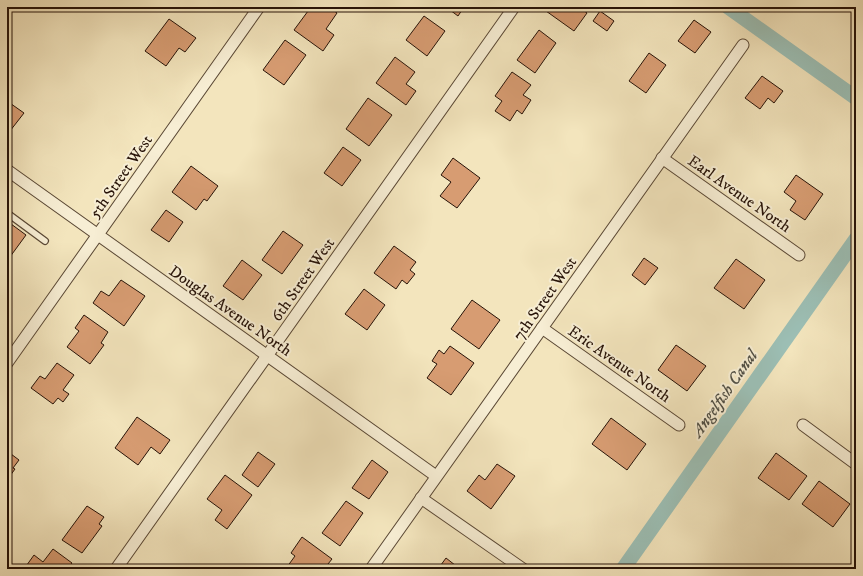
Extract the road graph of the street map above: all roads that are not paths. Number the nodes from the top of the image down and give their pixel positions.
1 (259, 7) edge
2 (514, 7) edge
3 (743, 45) dead end
4 (662, 158) junction
5 (7, 170) edge
6 (7, 213) edge
7 (98, 235) junction
8 (45, 241) dead end
9 (799, 255) dead end
10 (542, 328) junction
11 (267, 356) junction
12 (7, 363) edge
13 (679, 425) dead end
14 (803, 425) dead end
15 (856, 464) edge
16 (436, 476) junction
17 (421, 498) junction
18 (116, 569) edge
19 (371, 569) edge
20 (523, 569) edge

1 - 7 street, 5th Street West
2 - 11 street, 6th Street West
3 - 4 street, 7th Street West
4 - 9 street, Earl Avenue North
4 - 10 street, 7th Street West
5 - 7 street, Douglas Avenue North
6 - 8 lane
7 - 11 street, Douglas Avenue North
7 - 12 street, 5th Street West
10 - 13 street, Eric Avenue North
10 - 16 street, 7th Street West
11 - 16 street, Douglas Avenue North
11 - 18 street, 6th Street West
14 - 15 street
16 - 17 street, 7th Street West
17 - 19 street, 7th Street West
17 - 20 street

